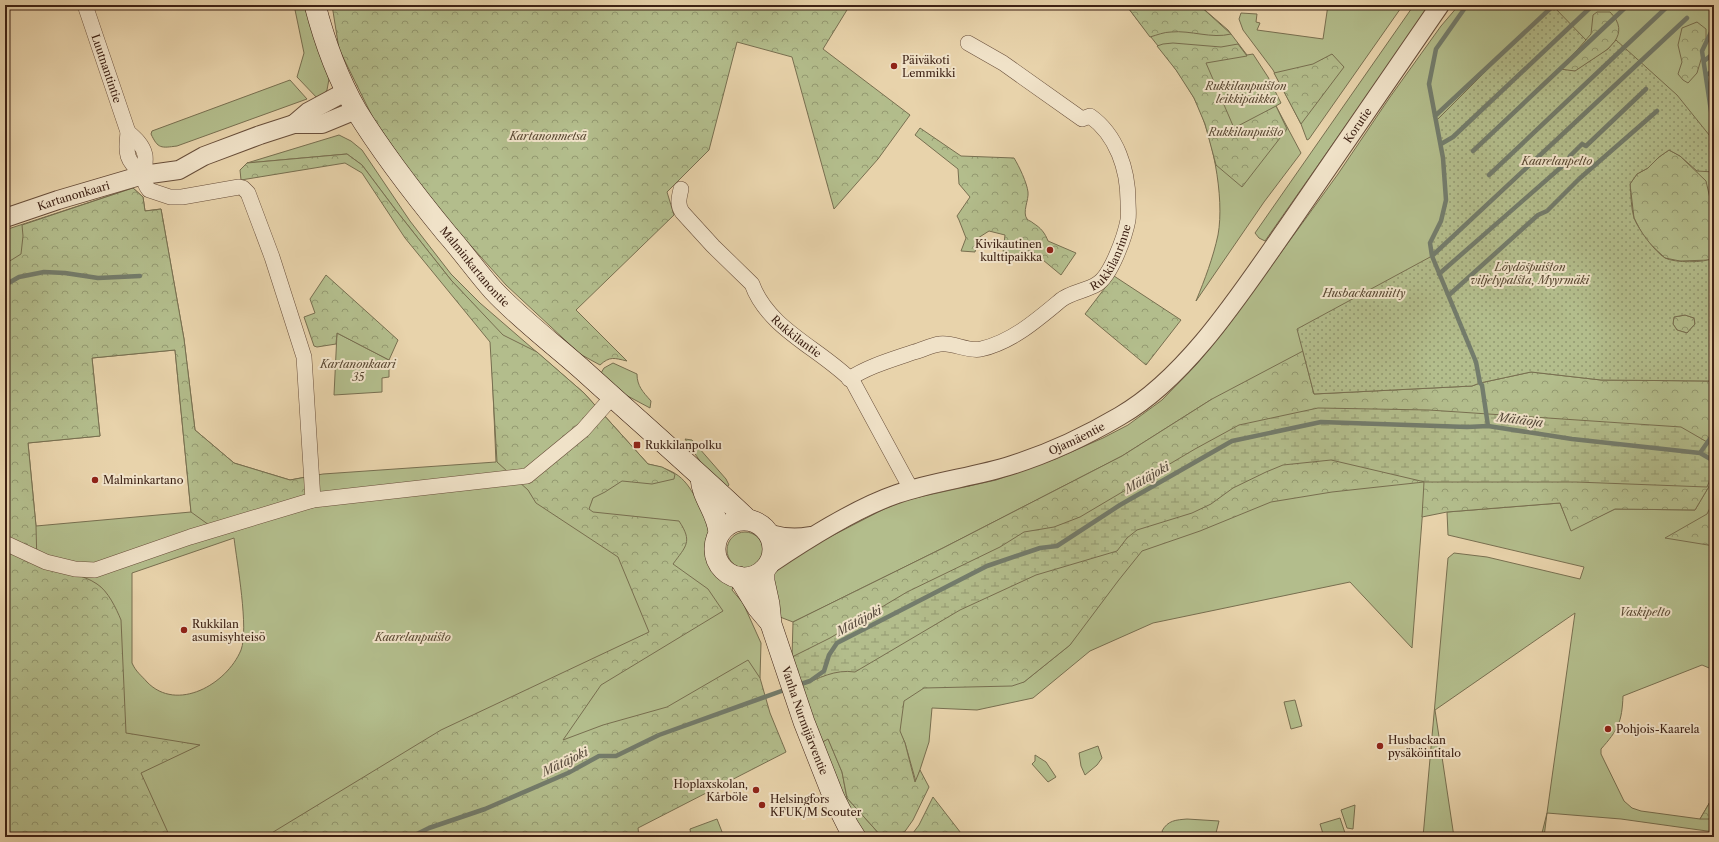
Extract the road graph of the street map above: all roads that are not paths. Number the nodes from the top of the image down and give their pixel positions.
1 (85, 5) edge
2 (314, 5) edge
3 (1440, 5) edge
4 (968, 43) dead end
5 (347, 91) junction
6 (356, 110) junction
7 (294, 124) junction
8 (143, 175) junction
9 (681, 189) dead end
10 (5, 218) edge
11 (1275, 244) joint
12 (849, 379) junction
13 (613, 396) junction
14 (701, 477) junction
15 (911, 489) junction
16 (313, 500) junction
17 (747, 520) junction
18 (720, 533) junction
19 (770, 534) junction
20 (815, 536) junction
21 (5, 543) edge
22 (767, 567) junction
23 (739, 577) junction
24 (771, 624) junction
25 (855, 837) edge

1 - 8 street, Luutnantintie
2 - 5 main road, Malminkartanontie
3 - 11 street, Korutie
4 - 12 street, Rukkilanrinne
5 - 6 main road, Malminkartanontie
5 - 7 street, Kartanonkaari
6 - 7 street, Kartanonkaari
6 - 13 main road, Malminkartanontie
7 - 8 street, Kartanonkaari
8 - 10 street, Kartanonkaari
8 - 16 street, Luutnantintie
9 - 12 street, Rukkilantie
11 - 15 street, Ojamäentie
12 - 15 street, Rukkilantie
13 - 14 main road, Malminkartanontie
13 - 16 street
14 - 17 main road, Malminkartanontie
14 - 18 main road
15 - 20 street, Ojamäentie
16 - 21 street
17 - 18 main road
17 - 19 main road
18 - 23 main road
19 - 20 street, Ojamäentie
19 - 22 main road
20 - 22 street, Ojamäentie
22 - 23 main road
22 - 24 main road, Vanha Nurmijärventie
23 - 24 main road, Vanha Nurmijärventie
24 - 25 main road, Vanha Nurmijärventie

